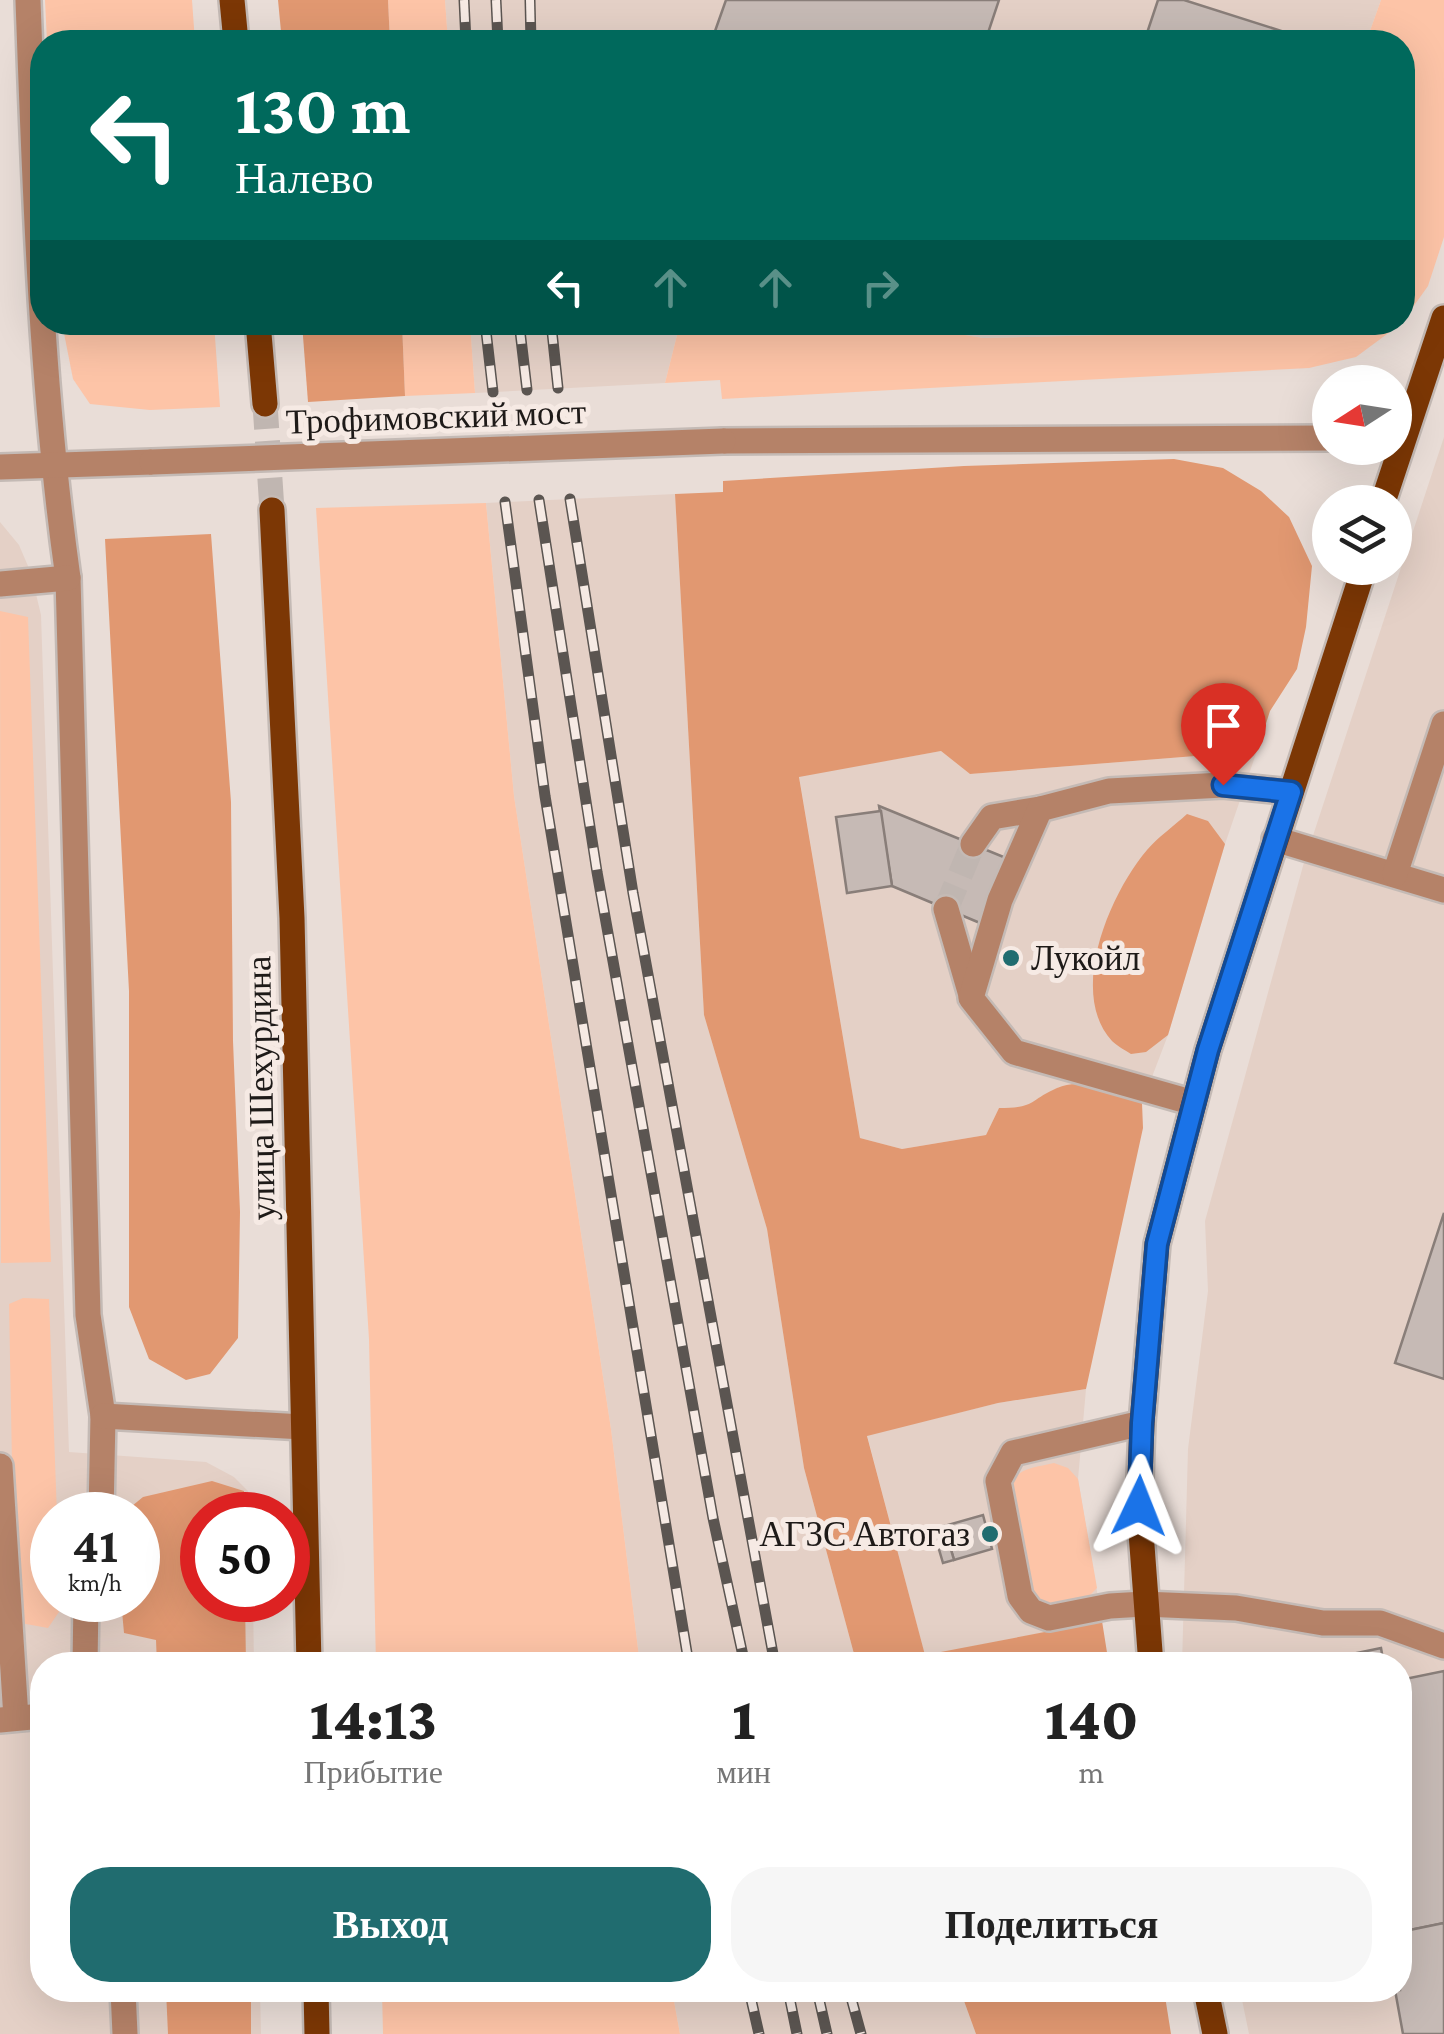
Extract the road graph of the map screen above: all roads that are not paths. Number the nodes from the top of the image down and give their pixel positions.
1 (28, 0) edge
2 (232, 0) edge
3 (235, 30) edge
4 (30, 60) edge
5 (1444, 318) edge
6 (41, 335) edge
7 (259, 335) edge
8 (1412, 403) edge
9 (265, 404) tunnel mouth
10 (1312, 438) edge
11 (52, 465) junction
12 (0, 466) edge
13 (272, 510) tunnel mouth
14 (68, 578) junction
15 (0, 584) edge
16 (1358, 585) edge
17 (1444, 724) edge
18 (1291, 792) junction
19 (1040, 809) junction
20 (1275, 838) junction
21 (973, 844) tunnel mouth
22 (1395, 874) junction
23 (1444, 890) edge
24 (946, 909) tunnel mouth
25 (972, 998) junction
26 (1194, 1103) junction
27 (103, 1416) junction
28 (1142, 1423) junction
29 (304, 1427) junction
30 (0, 1466) edge
31 (101, 1492) edge
32 (1144, 1604) junction
33 (86, 1622) edge
34 (1444, 1646) edge
35 (85, 1652) edge
36 (309, 1652) edge
37 (1150, 1652) edge
38 (8, 1719) edge
39 (123, 2002) edge
40 (316, 2002) edge
41 (1208, 2002) edge
42 (125, 2034) edge
43 (317, 2034) edge
44 (1215, 2034) edge

1 - 4 street
2 - 3 main road
5 - 8 main road
6 - 11 street
7 - 9 main road
10 - 11 street, Трофимовский мост, bridge
11 - 12 street, Трофимовский мост
11 - 14 street
13 - 29 main road, улица Шехурдина
14 - 15 street
14 - 27 street
16 - 18 main road
17 - 22 street
18 - 19 street
18 - 20 main road
19 - 21 street
19 - 25 street
20 - 22 street
20 - 26 main road
22 - 23 street
24 - 25 street
25 - 26 street
26 - 28 main road
27 - 29 street
27 - 31 street
28 - 32 main road
28 - 32 street
29 - 36 main road, улица Шехурдина
30 - 38 street
32 - 34 street
32 - 37 main road
33 - 35 street
39 - 42 street
40 - 43 main road
41 - 44 main road

